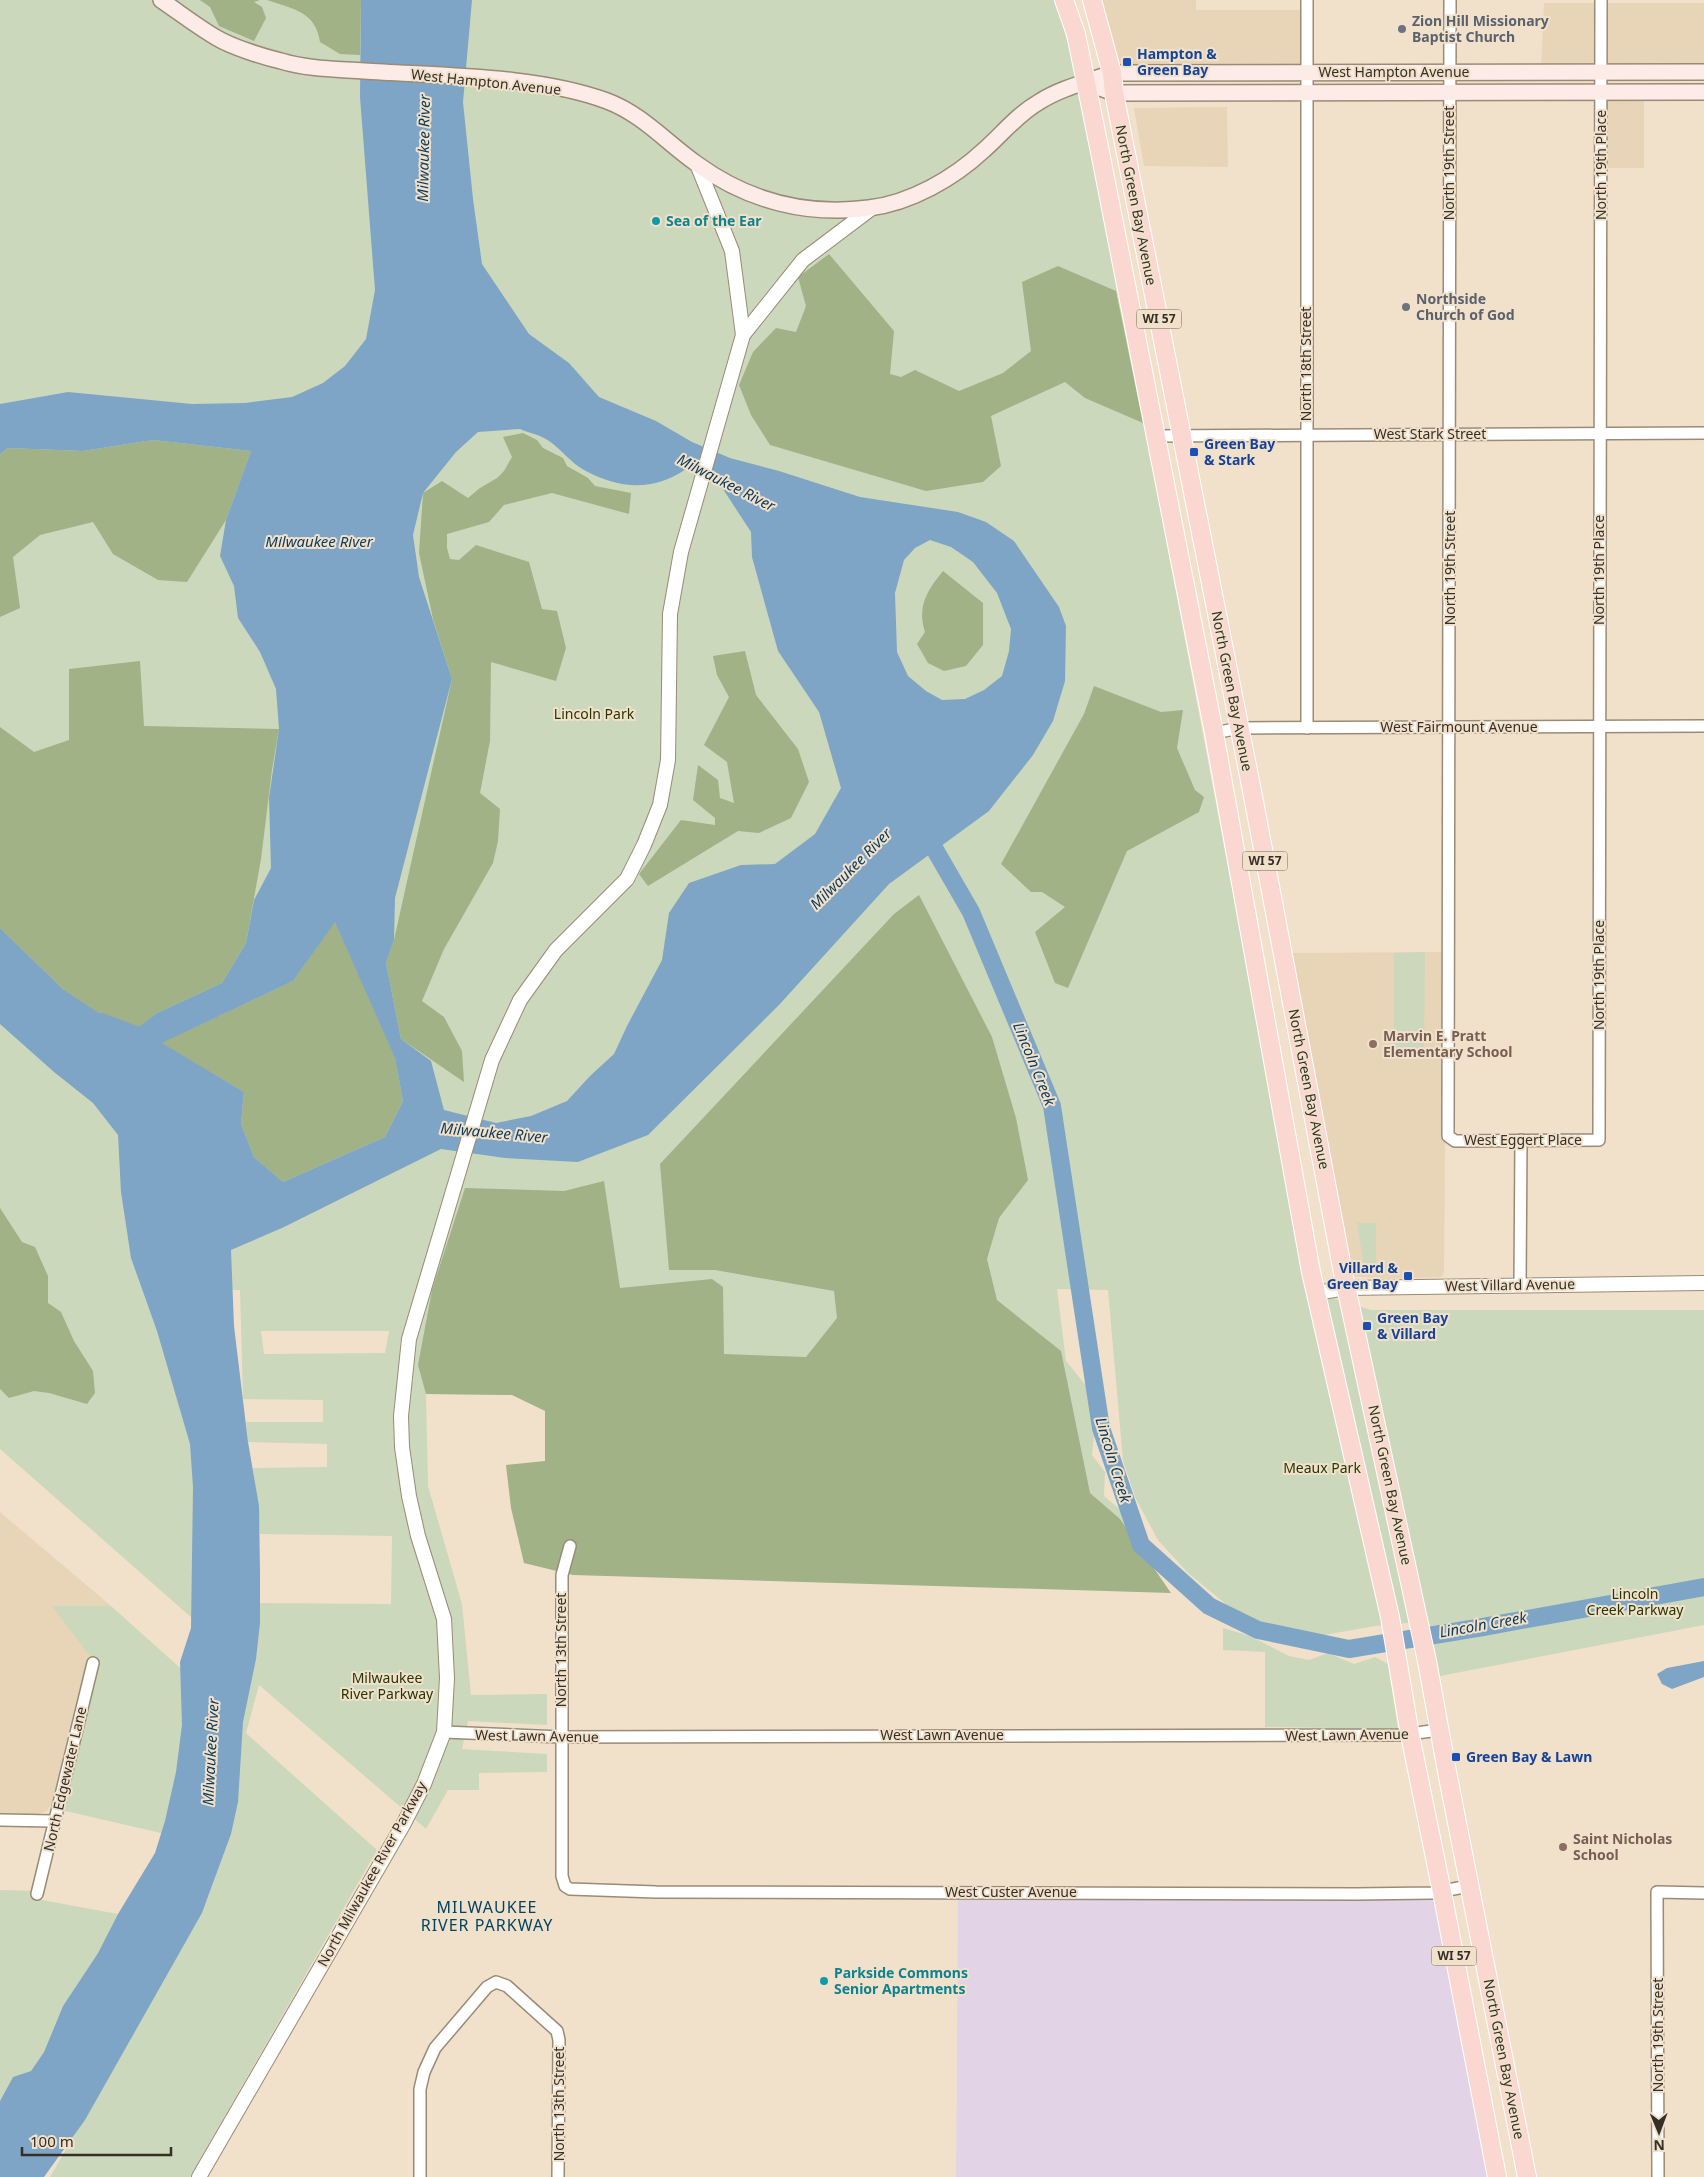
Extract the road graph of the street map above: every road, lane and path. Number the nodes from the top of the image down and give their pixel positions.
1 (161, 0) edge
2 (1064, 0) edge
3 (1092, 0) edge
4 (1307, 0) edge
5 (1450, 0) edge
6 (1600, 0) edge
7 (1307, 72) junction
8 (1449, 72) junction
9 (1600, 72) junction
10 (1704, 72) edge
11 (1112, 73) junction
12 (1086, 83) junction
13 (1704, 92) edge
14 (1114, 93) junction
15 (1308, 93) junction
16 (1449, 93) junction
17 (1600, 93) junction
18 (696, 164) junction
19 (872, 208) junction
20 (743, 335) junction
21 (1704, 433) edge
22 (1306, 434) junction
23 (1450, 434) junction
24 (1600, 434) junction
25 (1182, 435) junction
26 (1156, 436) junction
27 (1599, 726) junction
28 (1704, 726) edge
29 (1450, 727) junction
30 (1240, 728) junction
31 (1307, 728) junction
32 (1214, 733) junction
33 (1448, 1136) joint
34 (1521, 1140) junction
35 (1599, 1140) joint
36 (1704, 1283) edge
37 (1520, 1285) junction
38 (1346, 1288) junction
39 (1316, 1293) junction
40 (570, 1546) dead end
41 (93, 1663) dead end
42 (1400, 1669) junction
43 (1432, 1693) junction
44 (1439, 1730) junction
45 (444, 1732) junction
46 (1410, 1735) junction
47 (561, 1737) junction
48 (0, 1820) edge
49 (53, 1821) junction
50 (562, 1876) joint
51 (1469, 1886) junction
52 (1442, 1892) junction
53 (1704, 1893) edge
54 (37, 1894) dead end
55 (1499, 2173) edge
56 (199, 2177) edge
57 (420, 2177) edge
58 (558, 2177) edge
59 (1527, 2177) edge
60 (1658, 2177) edge

1 - 18 main road, West Hampton Avenue
2 - 12 main road, North Green Bay Avenue / WI 57
3 - 11 main road, North Green Bay Avenue / WI 57
4 - 7 street, North 18th Street
5 - 8 street, North 19th Street
6 - 9 street, North 19th Place
7 - 8 main road, West Hampton Avenue
7 - 11 main road, West Hampton Avenue
7 - 15 street, North 18th Street
8 - 9 main road, West Hampton Avenue
8 - 16 street, North 19th Street
9 - 10 main road, West Hampton Avenue
9 - 17 street, North 19th Place
11 - 12 main road, West Hampton Avenue
11 - 14 main road, North Green Bay Avenue / WI 57
12 - 14 main road, West Hampton Avenue
12 - 19 main road, West Hampton Avenue
12 - 26 main road, North Green Bay Avenue / WI 57
13 - 17 main road, West Hampton Avenue
14 - 15 main road, West Hampton Avenue
14 - 25 main road, North Green Bay Avenue / WI 57
15 - 16 main road, West Hampton Avenue
15 - 22 street, North 18th Street
16 - 17 main road, West Hampton Avenue
16 - 23 street, North 19th Street
17 - 24 street, North 19th Place
18 - 19 main road, West Hampton Avenue
18 - 20 street, North Milwaukee River Parkway
19 - 20 street, North Milwaukee River Parkway
20 - 45 street, North Milwaukee River Parkway
21 - 24 street, West Stark Street
22 - 23 street, West Stark Street
22 - 25 street, West Stark Street
22 - 31 street, North 18th Street
23 - 24 street, West Stark Street
23 - 29 street, North 19th Street
24 - 27 street, North 19th Place
25 - 26 street, West Stark Street
25 - 30 main road, North Green Bay Avenue / WI 57
26 - 32 main road, North Green Bay Avenue / WI 57
27 - 28 street, West Fairmount Avenue
27 - 29 street, West Fairmount Avenue
27 - 35 street, North 19th Place
29 - 31 street, West Fairmount Avenue
29 - 33 street, North 19th Street
30 - 31 street, West Fairmount Avenue
30 - 32 street, West Fairmount Avenue
30 - 38 main road, North Green Bay Avenue / WI 57
32 - 39 main road, North Green Bay Avenue / WI 57
33 - 34 street, West Eggert Place
34 - 35 street, West Eggert Place
34 - 37 street
36 - 37 street, West Villard Avenue
37 - 38 street, West Villard Avenue
38 - 39 street, West Villard Avenue
38 - 43 main road, North Green Bay Avenue / WI 57
39 - 42 main road, North Green Bay Avenue / WI 57
40 - 47 street, North 13th Street
41 - 49 street, North Edgewater Lane
42 - 43 main road
42 - 46 main road, North Green Bay Avenue / WI 57
43 - 44 main road, North Green Bay Avenue / WI 57
44 - 46 street, West Lawn Avenue
44 - 51 main road, North Green Bay Avenue / WI 57
45 - 47 street, West Lawn Avenue
45 - 56 street, North Milwaukee River Parkway
46 - 47 street, West Lawn Avenue
46 - 52 main road, North Green Bay Avenue / WI 57
47 - 50 street, North 13th Street
48 - 49 street
49 - 54 street, North Edgewater Lane
50 - 52 street, West Custer Avenue
51 - 52 street, West Custer Avenue
51 - 59 main road, North Green Bay Avenue / WI 57
52 - 55 main road, North Green Bay Avenue / WI 57
53 - 60 street, North 19th Street
57 - 58 street, North 13th Street

